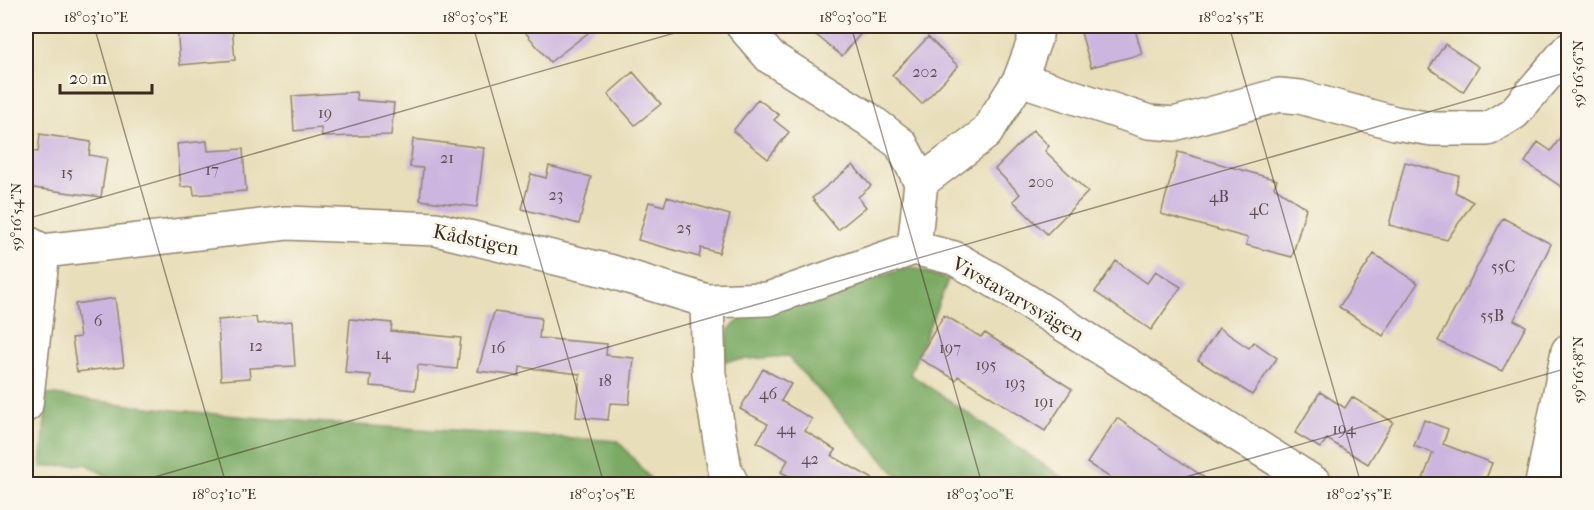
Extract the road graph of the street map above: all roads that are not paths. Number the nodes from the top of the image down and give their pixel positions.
1 (743, 26) edge
2 (1030, 26) edge
3 (1569, 50) edge
4 (1020, 79) junction
5 (921, 182) junction
6 (34, 247) edge
7 (914, 248) junction
8 (707, 301) junction
9 (1569, 351) edge
10 (26, 405) edge
11 (732, 484) edge
12 (1316, 484) edge
13 (1542, 484) edge

1 - 5 street
2 - 4 street
3 - 4 street
4 - 5 street
5 - 7 street
6 - 8 street, Kådstigen
6 - 10 street
7 - 8 street, Kådstigen
7 - 12 street, Vivstavarvsvägen
8 - 11 street
9 - 13 street

